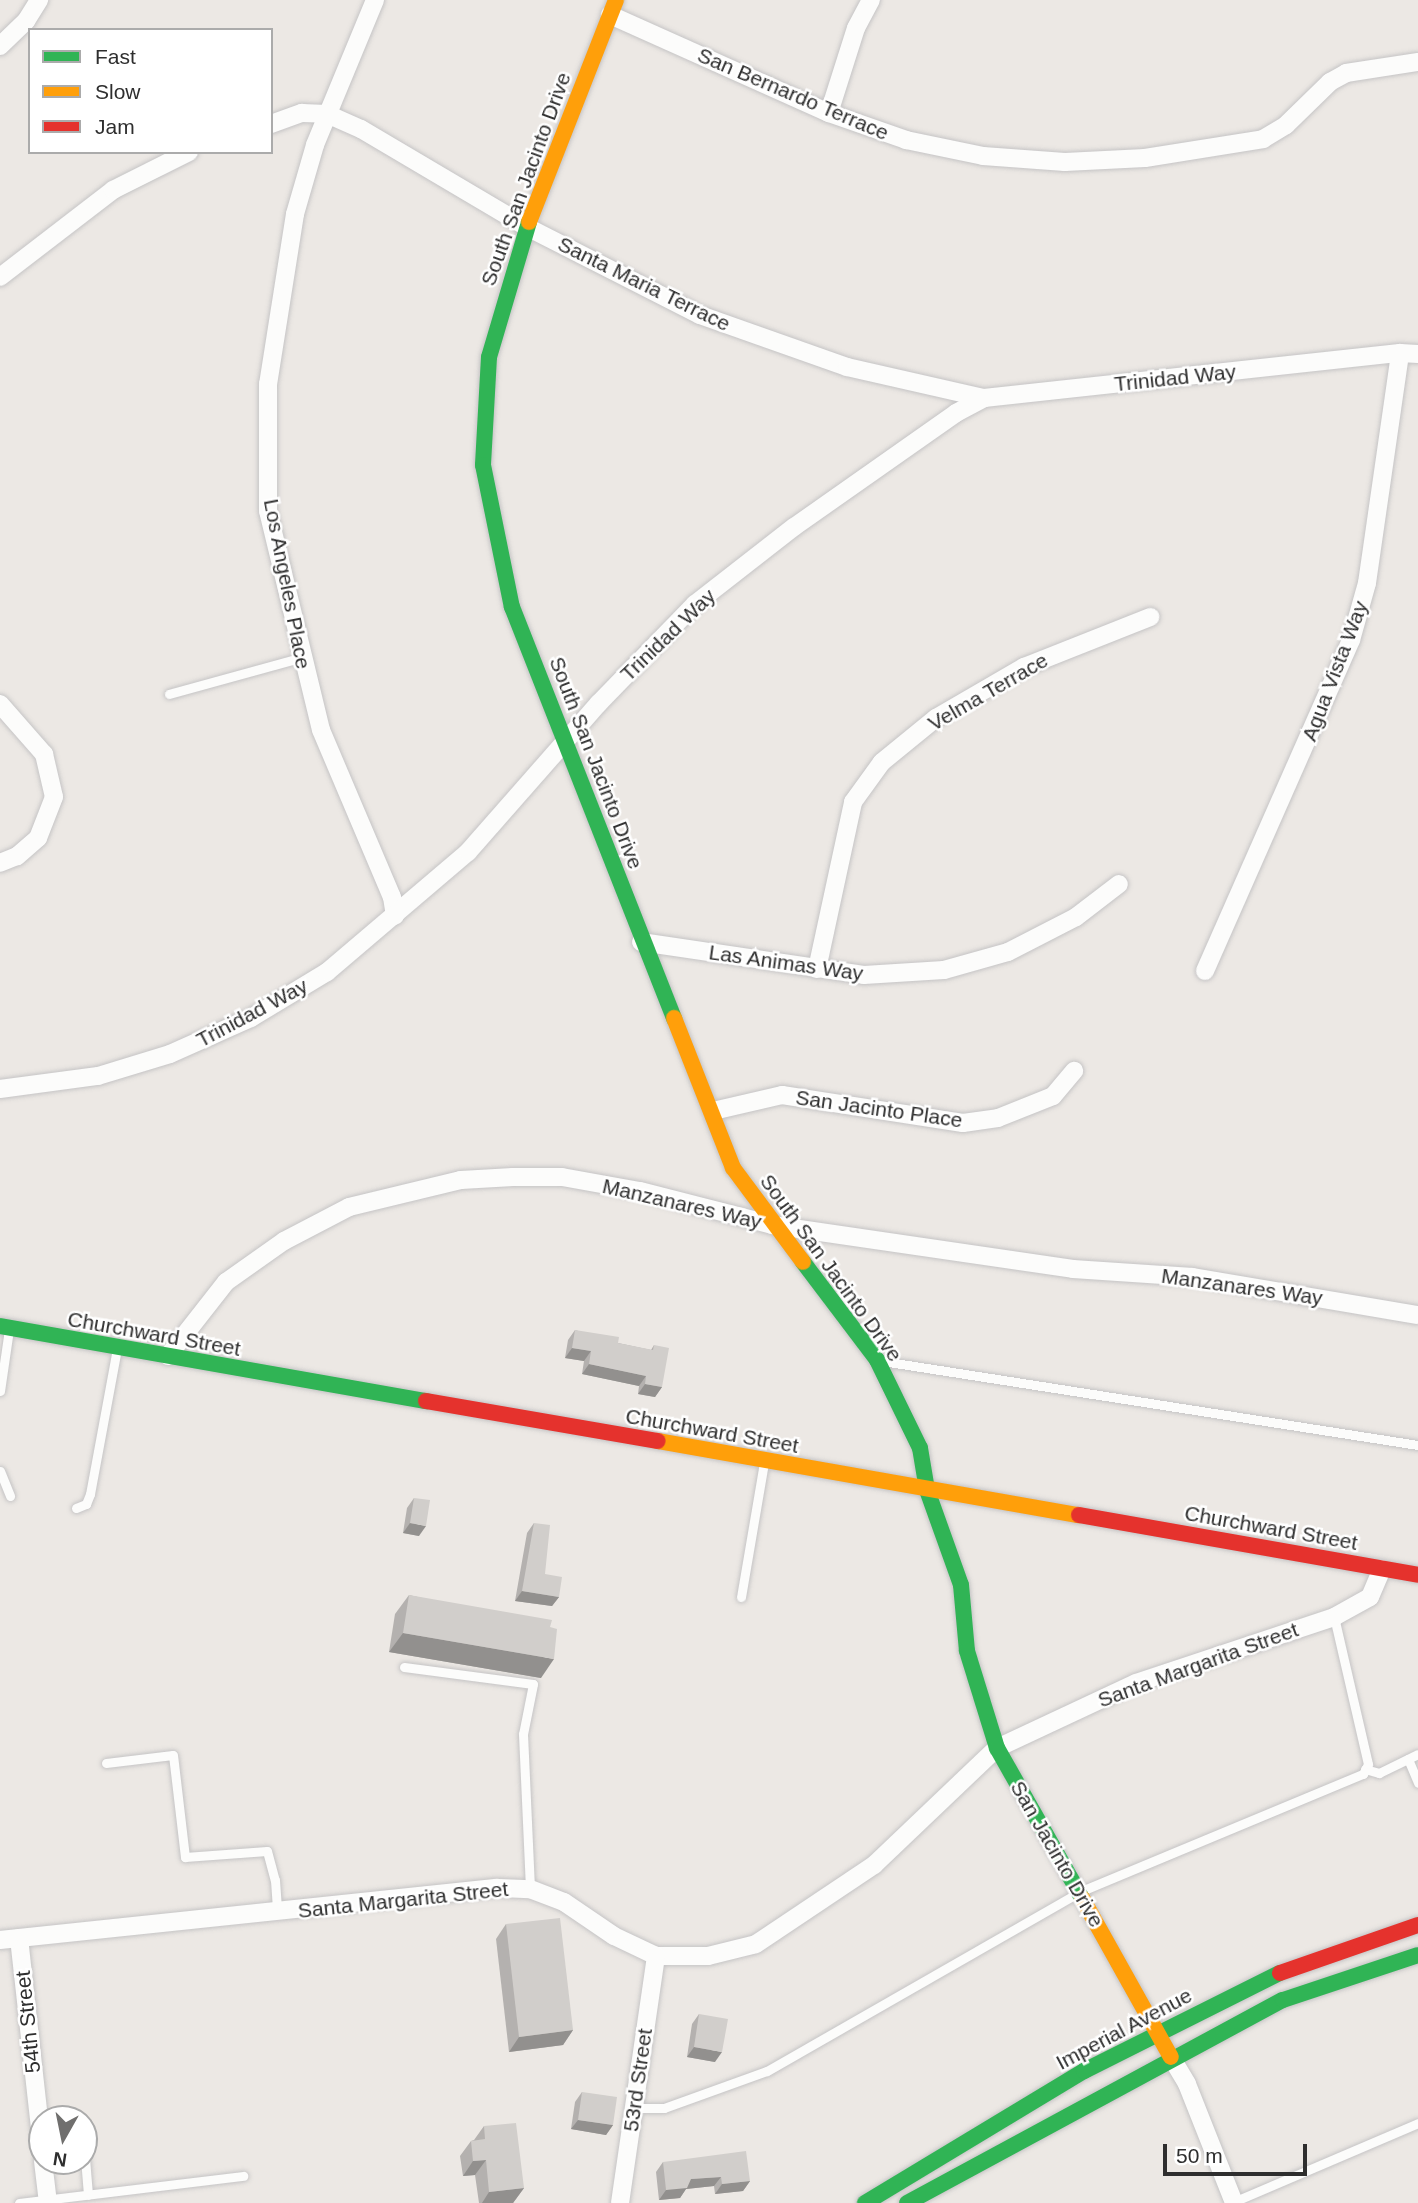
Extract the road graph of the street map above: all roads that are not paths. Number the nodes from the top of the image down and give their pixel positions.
1 (39, 0) edge
2 (375, 0) edge
3 (871, 0) edge
4 (613, 8) edge
5 (0, 46) edge
6 (1418, 62) edge
7 (829, 113) junction
8 (327, 114) junction
9 (273, 123) edge
10 (185, 154) edge
11 (527, 227) junction
12 (0, 277) edge
13 (1409, 354) edge
14 (984, 398) junction
15 (1150, 617) dead end
16 (300, 658) junction
17 (169, 694) dead end
18 (0, 704) edge
19 (568, 741) junction
20 (0, 863) edge
21 (1119, 884) dead end
22 (395, 916) junction
23 (641, 942) junction
24 (817, 969) junction
25 (1205, 971) dead end
26 (1074, 1071) dead end
27 (0, 1089) edge
28 (713, 1111) junction
29 (772, 1225) junction
30 (1418, 1315) edge
31 (5, 1327) edge
32 (117, 1347) junction
33 (168, 1356) junction
34 (877, 1360) junction
35 (0, 1391) edge
36 (1418, 1445) edge
37 (764, 1461) junction
38 (0, 1471) edge
39 (927, 1490) junction
40 (10, 1496) dead end
41 (76, 1508) dead end
42 (1382, 1569) junction
43 (1418, 1575) edge
44 (741, 1597) dead end
45 (1334, 1617) junction
46 (404, 1667) dead end
47 (997, 1748) junction
48 (1418, 1754) edge
49 (1408, 1759) junction
50 (106, 1763) dead end
51 (1365, 1769) junction
52 (1418, 1783) edge
53 (530, 1889) junction
54 (1079, 1892) junction
55 (277, 1913) junction
56 (1418, 1925) edge
57 (19, 1938) junction
58 (0, 1940) edge
59 (1418, 1955) edge
60 (656, 1956) junction
61 (1158, 2032) junction
62 (1171, 2057) junction
63 (37, 2105) edge
64 (634, 2108) junction
65 (1418, 2123) edge
66 (45, 2175) edge
67 (86, 2175) edge
68 (243, 2176) dead end
69 (88, 2195) junction
70 (48, 2201) edge
71 (19, 2203) edge
72 (620, 2203) edge
73 (865, 2203) edge
74 (906, 2203) edge
75 (1233, 2203) edge

1 - 5 street
2 - 8 street, Los Angeles Place
3 - 7 street
4 - 7 street, San Bernardo Terrace
4 - 11 street, South San Jacinto Drive
6 - 7 street, San Bernardo Terrace
8 - 9 street
8 - 11 street, Santa Maria Terrace
8 - 16 street, Los Angeles Place
10 - 12 street
11 - 14 street, Santa Maria Terrace
11 - 19 street, South San Jacinto Drive
13 - 14 street, Trinidad Way
13 - 25 street, Agua Vista Way
14 - 19 street, Trinidad Way
15 - 24 street, Velma Terrace
16 - 17 lane
16 - 22 street, Los Angeles Place
18 - 20 street
19 - 22 street, Trinidad Way
19 - 23 street, South San Jacinto Drive
21 - 24 street, Las Animas Way
22 - 27 street, Trinidad Way
23 - 24 street, Las Animas Way
23 - 28 street, South San Jacinto Drive
26 - 28 street, San Jacinto Place
28 - 29 street, South San Jacinto Drive
29 - 30 street, Manzanares Way
29 - 33 street, Manzanares Way
29 - 34 street, South San Jacinto Drive
31 - 32 street, Churchward Street
31 - 35 lane
32 - 33 street, Churchward Street
32 - 41 lane
33 - 37 street, Churchward Street
34 - 36 lane
34 - 39 street, South San Jacinto Drive
37 - 39 street, Churchward Street
37 - 44 lane
38 - 40 lane
39 - 42 street, Churchward Street
39 - 47 street, San Jacinto Drive
42 - 43 street, Churchward Street
42 - 45 street, Santa Margarita Street
45 - 47 street, Santa Margarita Street
45 - 51 lane
46 - 53 lane
47 - 54 street, San Jacinto Drive
47 - 60 street, Santa Margarita Street
48 - 49 lane
49 - 51 lane
49 - 52 lane
50 - 55 lane
51 - 54 lane
53 - 55 street, Santa Margarita Street
53 - 60 street, Santa Margarita Street
54 - 61 street, San Jacinto Drive
54 - 64 lane
55 - 57 street, Santa Margarita Street
56 - 61 street, Imperial Avenue
57 - 58 street, Santa Margarita Street
57 - 63 street, 54th Street
59 - 62 street
60 - 64 street, 53rd Street
61 - 62 street, San Jacinto Drive
61 - 73 street, Imperial Avenue
62 - 74 street
62 - 75 street, San Jacinto Drive
64 - 72 street, 53rd Street
65 - 75 lane
66 - 70 street
67 - 69 lane
68 - 69 lane
69 - 70 lane
70 - 71 lane

